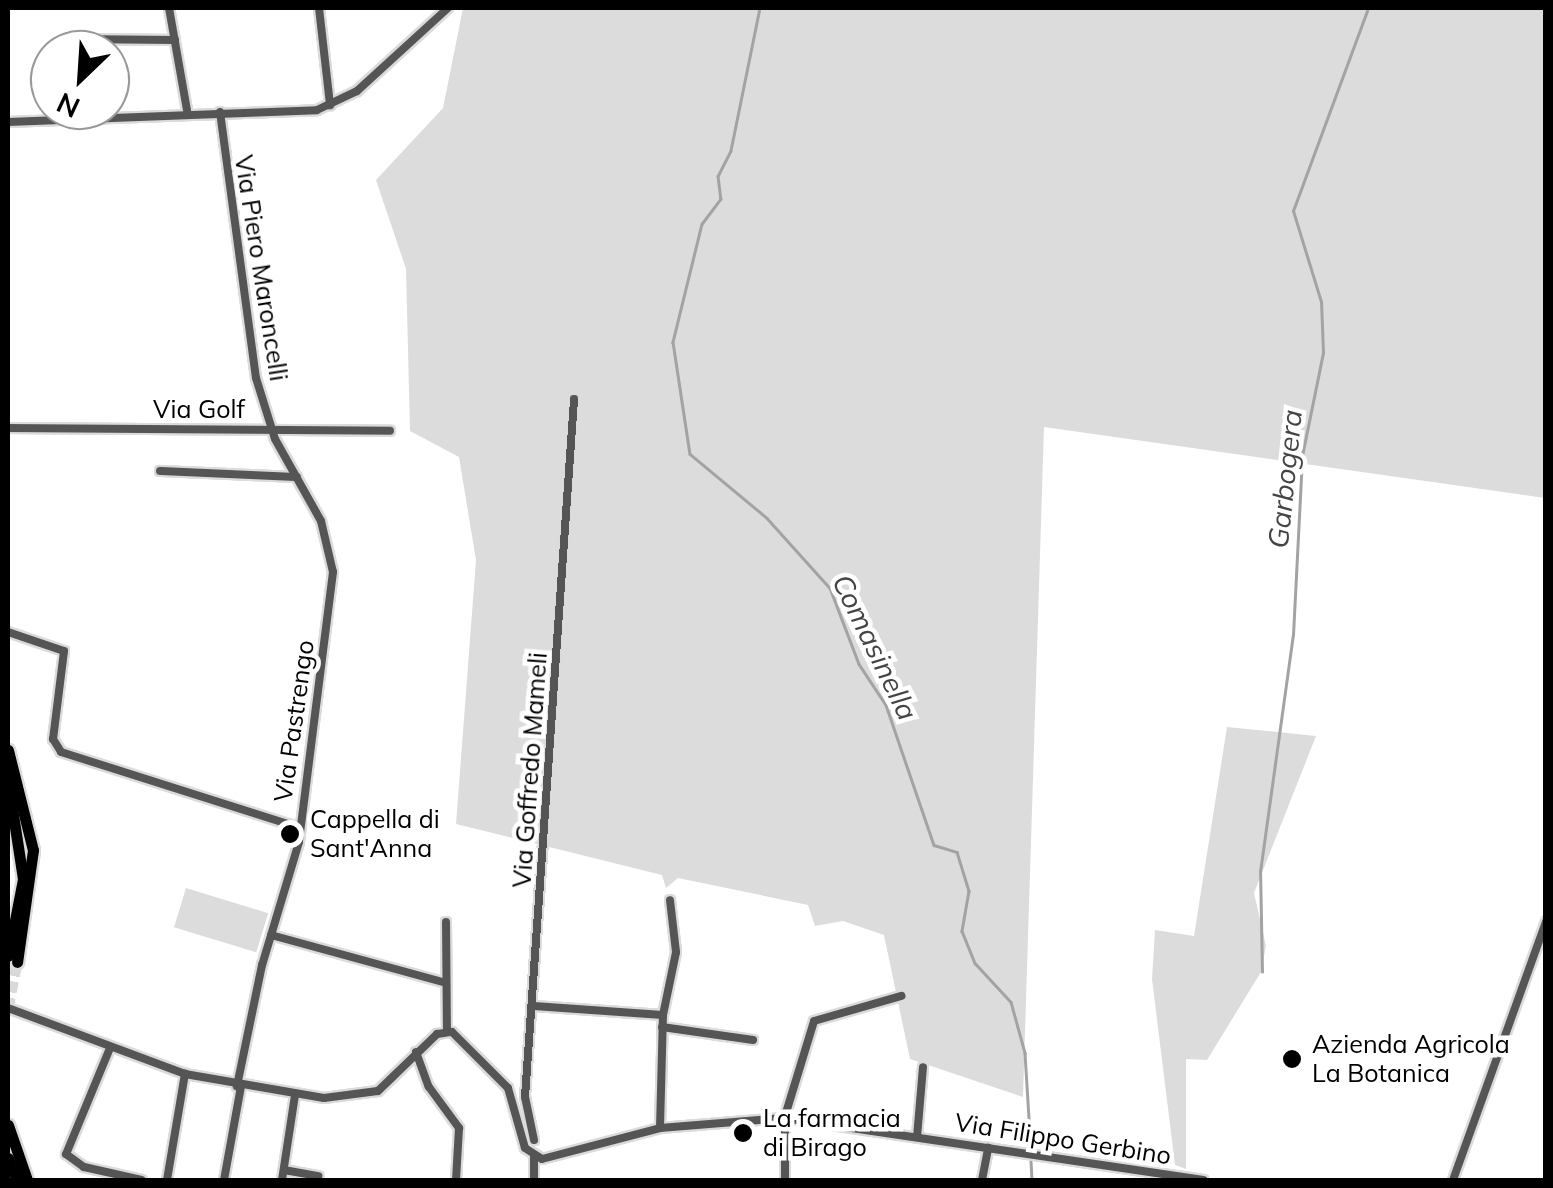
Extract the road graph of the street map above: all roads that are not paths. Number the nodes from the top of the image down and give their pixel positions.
1 (169, 8) edge
2 (319, 8) edge
3 (448, 8) edge
4 (130, 40) edge
5 (175, 40) junction
6 (328, 107) junction
7 (187, 110) junction
8 (130, 112) edge
9 (220, 112) junction
10 (574, 399) dead end
11 (8, 428) edge
12 (271, 429) junction
13 (390, 431) dead end
14 (160, 471) dead end
15 (297, 477) junction
16 (8, 632) edge
17 (8, 750) edge
18 (8, 782) edge
19 (297, 827) junction
20 (670, 900) dead end
21 (1546, 921) edge
22 (446, 922) dead end
23 (271, 935) junction
24 (12, 959) edge
25 (446, 983) junction
26 (901, 996) dead end
27 (534, 1006) junction
28 (8, 1008) edge
29 (663, 1015) junction
30 (662, 1027) junction
31 (447, 1032) junction
32 (754, 1040) dead end
33 (110, 1048) junction
34 (416, 1052) junction
35 (923, 1067) dead end
36 (185, 1074) junction
37 (239, 1086) junction
38 (296, 1095) junction
39 (784, 1118) junction
40 (8, 1125) edge
41 (660, 1128) junction
42 (917, 1137) junction
43 (534, 1140) dead end
44 (988, 1148) junction
45 (534, 1157) junction
46 (8, 1158) edge
47 (283, 1175) edge
48 (318, 1176) dead end
49 (17, 1180) edge
50 (27, 1180) edge
51 (142, 1180) edge
52 (167, 1180) edge
53 (224, 1180) edge
54 (456, 1180) edge
55 (534, 1180) edge
56 (785, 1180) edge
57 (982, 1180) edge
58 (1202, 1180) edge
59 (1453, 1180) edge

1 - 5 street
2 - 6 street
3 - 6 street
4 - 5 street
5 - 7 street
6 - 9 street
7 - 8 street
7 - 9 street
9 - 12 street, Via Piero Maroncelli
10 - 27 street, Via Goffredo Mameli
11 - 12 street, Via Golf
12 - 13 street, Via Golf
12 - 15 street, Via Pastrengo
14 - 15 street
15 - 19 street, Via Pastrengo
16 - 19 street
17 - 24 highway
18 - 24 highway
19 - 23 street, Via Pastrengo
20 - 29 street
21 - 59 street
22 - 25 street
23 - 25 street
23 - 37 street, Via Pastrengo
25 - 31 street
26 - 39 street
27 - 29 street
27 - 43 street, Via Goffredo Mameli
28 - 33 street
29 - 30 street
30 - 32 street
30 - 41 street
31 - 34 street
31 - 45 street
33 - 36 street
33 - 51 street
34 - 38 street
34 - 54 street
35 - 42 street, Via Filippo Gerbino
36 - 37 street
36 - 52 street
37 - 38 street
37 - 53 street, Via Pastrengo
38 - 47 street
39 - 41 street, Via Filippo Gerbino
39 - 42 street, Via Filippo Gerbino
39 - 56 street
40 - 50 highway
41 - 45 street, Via Filippo Gerbino
42 - 44 street, Via Filippo Gerbino
44 - 57 street
44 - 58 street, Via Filippo Gerbino
45 - 55 street
46 - 49 highway
47 - 48 street

